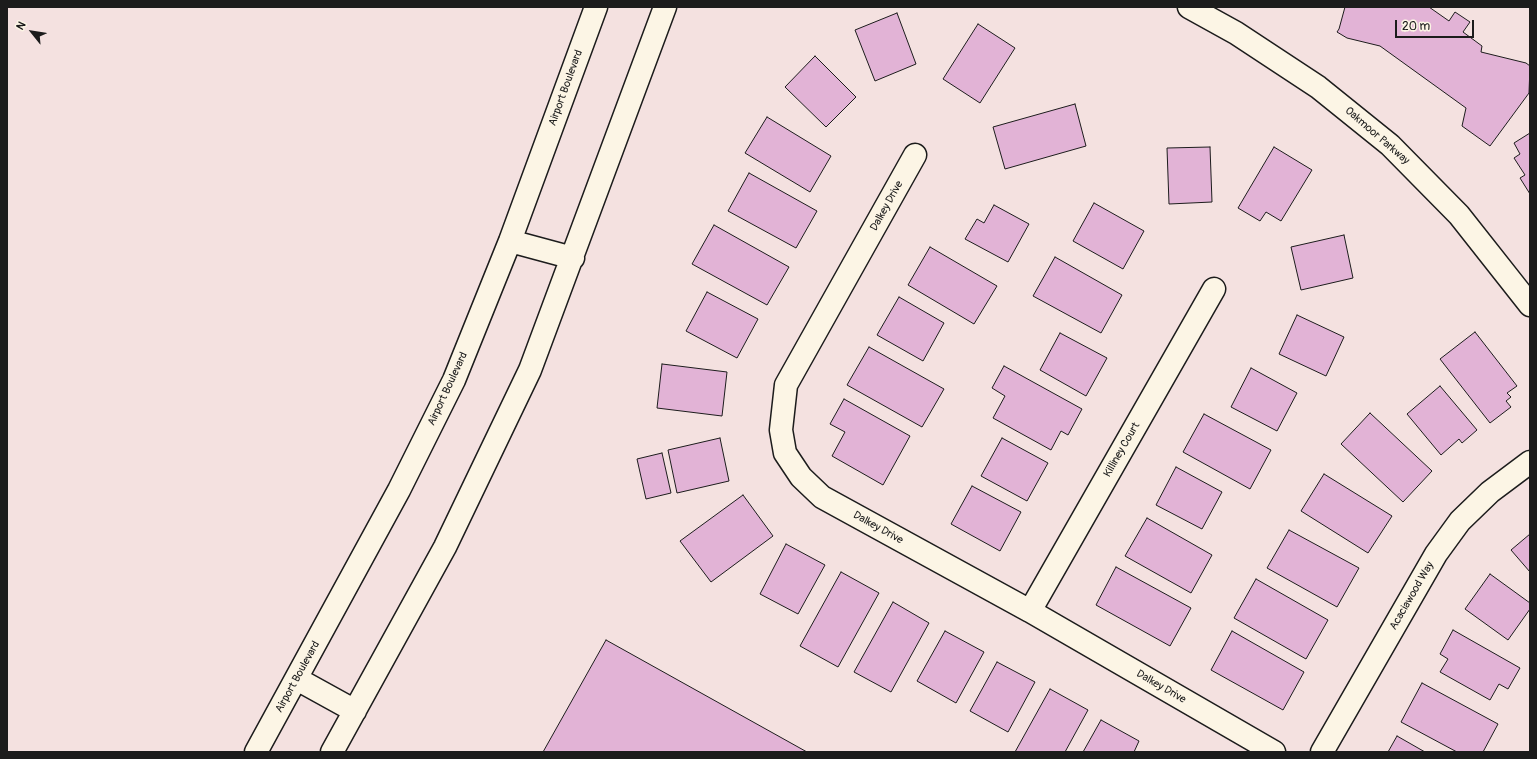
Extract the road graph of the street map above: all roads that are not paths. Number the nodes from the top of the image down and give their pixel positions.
1 (596, 7) edge
2 (665, 7) edge
3 (1189, 7) edge
4 (915, 155) dead end
5 (510, 241) junction
6 (573, 258) junction
7 (1214, 289) dead end
8 (1530, 305) edge
9 (1530, 462) edge
10 (1030, 612) junction
11 (297, 679) junction
12 (354, 711) junction
13 (256, 752) edge
14 (332, 752) edge
15 (1274, 752) edge
16 (1322, 752) edge

1 - 5 street, Airport Boulevard
2 - 6 street
3 - 8 street, Oakmoor Parkway
4 - 10 street, Dalkey Drive
5 - 6 street
5 - 11 street, Airport Boulevard
6 - 12 street
7 - 10 street, Killiney Court
9 - 16 street, Acaciawood Way
10 - 15 street, Dalkey Drive
11 - 12 street
11 - 13 street, Airport Boulevard
12 - 14 street

